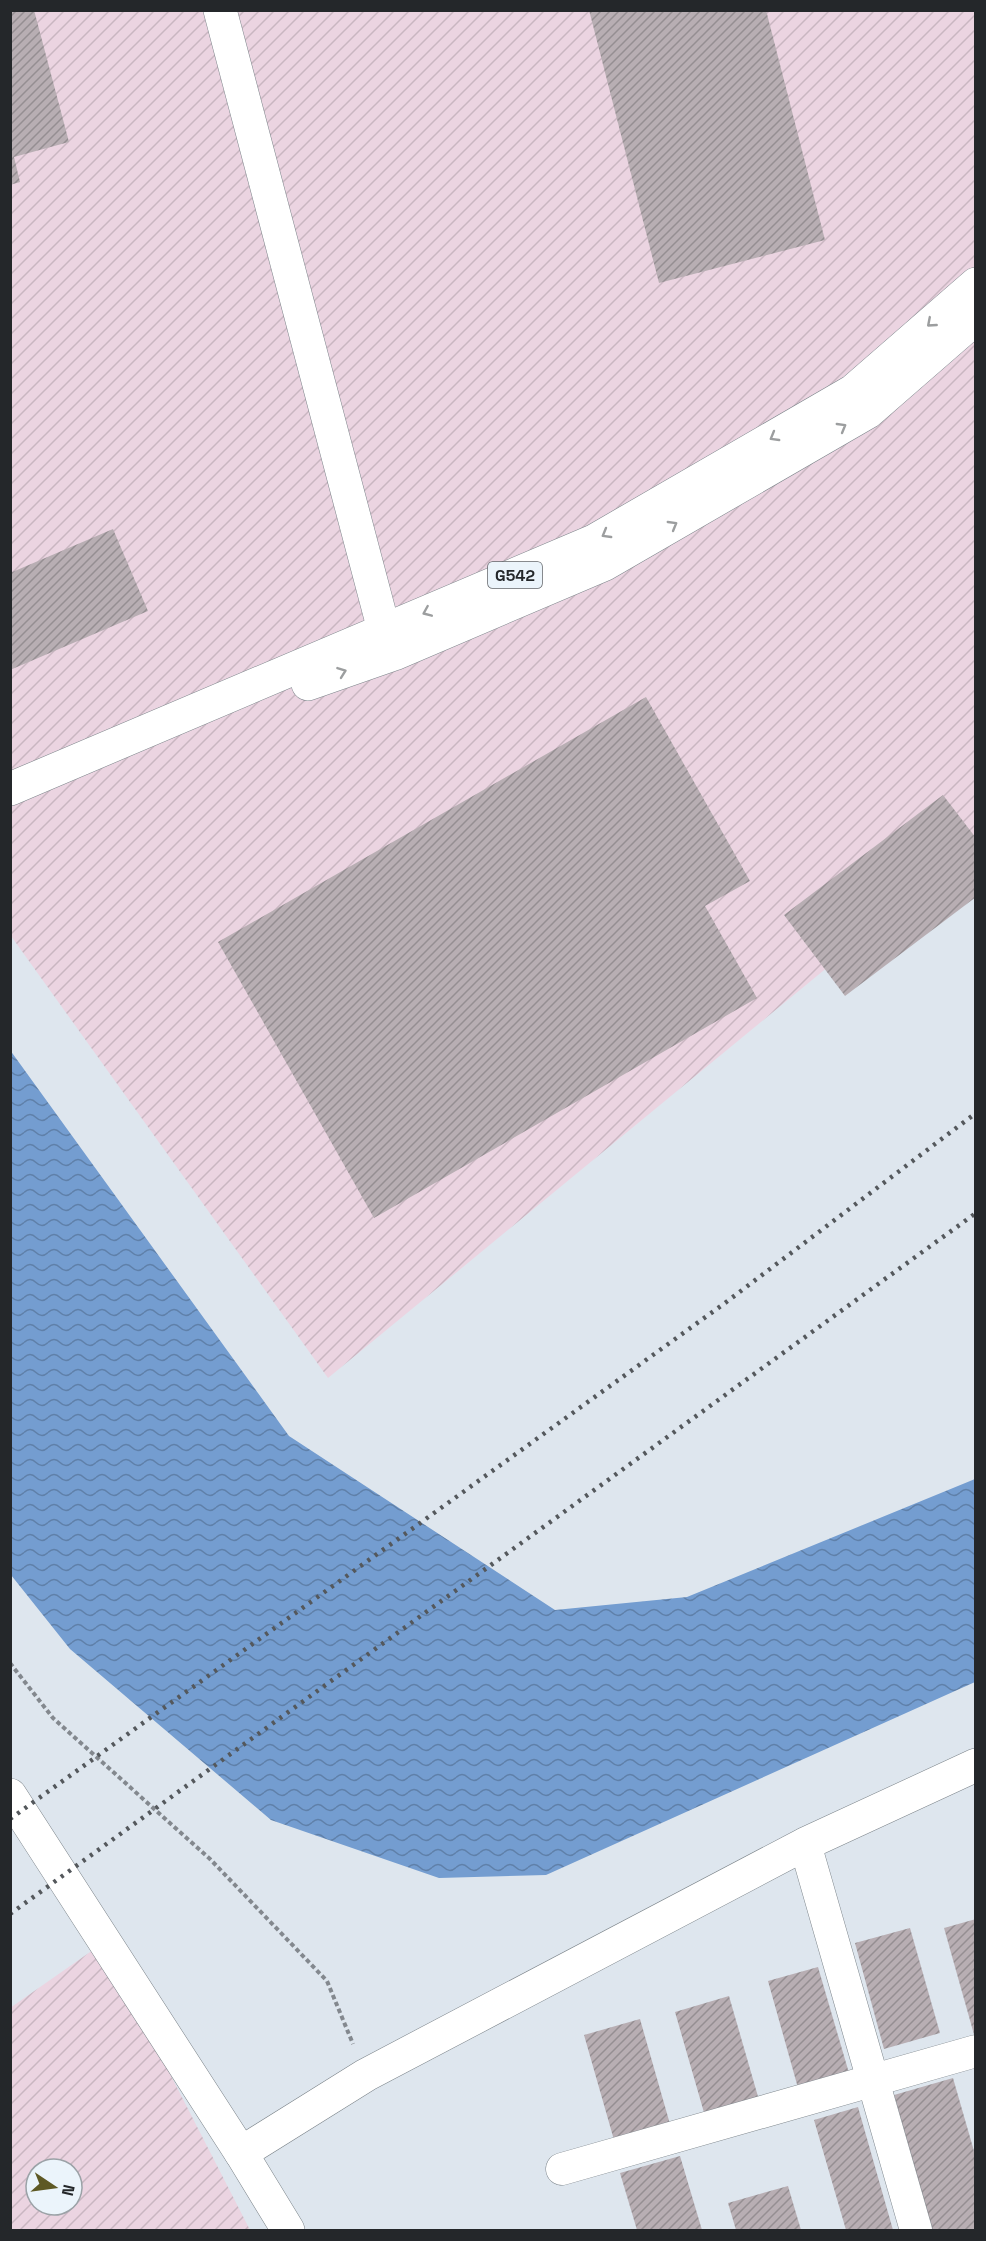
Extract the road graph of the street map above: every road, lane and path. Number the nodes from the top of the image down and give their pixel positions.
1 (220, 10) edge
2 (975, 284) edge
3 (975, 318) edge
4 (384, 630) junction
5 (10, 790) edge
6 (10, 1663) edge
7 (975, 1765) edge
8 (10, 1795) edge
9 (805, 1844) junction
10 (975, 2051) edge
11 (366, 2075) junction
12 (872, 2080) junction
13 (241, 2153) junction
14 (562, 2169) dead end
15 (288, 2230) edge
16 (916, 2230) edge

1 - 4 main road
2 -> 4 main road, G542
5 -> 3 main road, G542
4 - 5 main road, G542
6 - 11 path
7 - 9 main road
8 - 13 main road
9 - 11 main road
9 - 12 street
10 - 12 street
11 - 13 main road
12 - 14 street
12 - 16 street
13 - 15 main road

